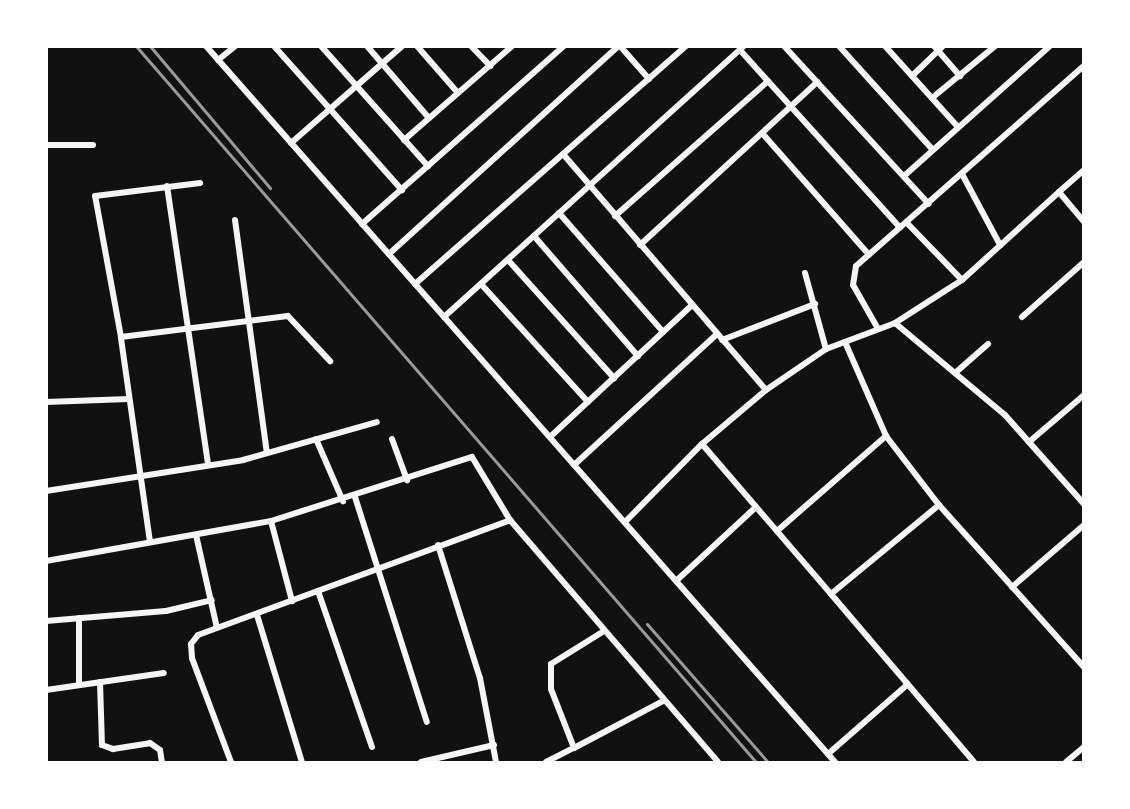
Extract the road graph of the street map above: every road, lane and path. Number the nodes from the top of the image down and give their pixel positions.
1 (206, 46) edge
2 (234, 46) edge
3 (274, 46) edge
4 (321, 46) edge
5 (367, 46) edge
6 (402, 46) edge
7 (417, 46) edge
8 (471, 46) edge
9 (512, 46) edge
10 (564, 46) edge
11 (619, 46) edge
12 (784, 46) edge
13 (839, 46) edge
14 (995, 46) edge
15 (1050, 46) edge
16 (684, 47) edge
17 (742, 48) edge
18 (888, 48) edge
19 (938, 48) edge
20 (218, 60) junction
21 (382, 64) junction
22 (490, 66) junction
23 (1083, 66) edge
24 (912, 76) junction
25 (960, 76) junction
26 (649, 79) junction
27 (768, 81) junction
28 (817, 82) junction
29 (356, 85) junction
30 (458, 93) junction
31 (932, 98) junction
32 (790, 107) junction
33 (329, 108) junction
34 (429, 118) junction
35 (957, 126) junction
36 (762, 133) junction
37 (404, 140) junction
38 (291, 143) junction
39 (46, 145) edge
40 (93, 146) dead end
41 (932, 149) junction
42 (563, 154) junction
43 (428, 166) junction
44 (1083, 170) edge
45 (962, 174) junction
46 (904, 176) junction
47 (200, 183) dead end
48 (167, 186) junction
49 (590, 186) junction
50 (402, 190) junction
51 (1059, 192) junction
52 (929, 204) junction
53 (559, 213) junction
54 (615, 216) junction
55 (235, 220) dead end
56 (1083, 222) edge
57 (907, 223) junction
58 (362, 224) junction
59 (900, 228) junction
60 (534, 236) junction
61 (640, 245) junction
62 (1000, 245) junction
63 (389, 254) junction
64 (869, 255) junction
65 (508, 260) junction
66 (1083, 262) edge
67 (806, 273) dead end
68 (962, 280) junction
69 (415, 284) junction
70 (481, 284) junction
71 (815, 304) junction
72 (692, 305) junction
73 (1022, 316) dead end
74 (444, 317) junction
75 (247, 319) junction
76 (895, 323) junction
77 (187, 327) junction
78 (877, 327) junction
79 (663, 332) junction
80 (717, 334) junction
81 (121, 337) junction
82 (722, 340) junction
83 (845, 342) junction
84 (988, 344) dead end
85 (826, 349) junction
86 (638, 356) junction
87 (330, 361) dead end
88 (955, 373) junction
89 (614, 378) junction
90 (766, 390) junction
91 (1083, 395) edge
92 (129, 399) junction
93 (46, 402) edge
94 (588, 402) junction
95 (377, 422) dead end
96 (886, 436) junction
97 (550, 437) junction
98 (392, 439) dead end
99 (316, 440) junction
100 (1029, 442) junction
101 (702, 444) junction
102 (267, 453) junction
103 (208, 465) junction
104 (574, 465) junction
105 (140, 476) junction
106 (407, 480) junction
107 (46, 491) edge
108 (355, 497) junction
109 (343, 501) junction
110 (1083, 504) edge
111 (939, 505) junction
112 (756, 507) junction
113 (510, 520) junction
114 (270, 521) junction
115 (624, 522) junction
116 (1083, 525) edge
117 (777, 531) junction
118 (196, 535) junction
119 (150, 542) junction
120 (438, 545) junction
121 (46, 561) edge
122 (379, 566) junction
123 (676, 581) junction
124 (1012, 587) junction
125 (318, 591) junction
126 (831, 594) junction
127 (212, 600) junction
128 (292, 601) junction
129 (257, 615) junction
130 (79, 618) junction
131 (46, 621) edge
132 (217, 628) junction
133 (604, 631) junction
134 (1083, 667) edge
135 (164, 673) dead end
136 (100, 682) junction
137 (908, 684) junction
138 (79, 685) junction
139 (46, 690) edge
140 (663, 701) junction
141 (427, 722) dead end
142 (494, 745) junction
143 (372, 747) dead end
144 (1083, 747) edge
145 (574, 748) junction
146 (828, 754) junction
147 (162, 762) edge
148 (231, 762) edge
149 (302, 762) edge
150 (419, 762) edge
151 (496, 762) edge
152 (546, 762) edge
153 (718, 762) edge
154 (835, 762) edge
155 (974, 762) edge
156 (1066, 762) edge

1 - 20 street
2 - 20 street
3 - 33 street
4 - 29 street
5 - 21 street
6 - 21 street
7 - 30 street
8 - 22 street
9 - 22 street
10 - 43 street
11 - 26 street
11 - 63 street
12 - 28 street
13 - 41 street
14 - 25 street
15 - 35 street
16 - 26 street
17 - 27 street
17 - 49 street
18 - 24 street
19 - 24 street
19 - 25 street
20 - 38 street
21 - 29 street
21 - 34 street
22 - 30 street
23 - 45 street
24 - 31 street
25 - 31 street
26 - 42 street
27 - 32 street
27 - 54 street
28 - 32 street
28 - 46 street
29 - 33 street
29 - 37 street
30 - 34 street
31 - 35 street
32 - 36 street
32 - 59 street
33 - 38 street
33 - 50 street
34 - 37 street
35 - 41 street
36 - 61 street
36 - 64 street
37 - 43 street
38 - 58 street
39 - 40 street
41 - 46 street
42 - 49 street
42 - 69 street
43 - 50 street
44 - 51 street
45 - 52 street
45 - 62 street
46 - 52 street
47 - 48 street
48 - 77 street
48 - 81 street
49 - 53 street
49 - 54 street
50 - 58 street
51 - 56 street
51 - 62 street
52 - 57 street
53 - 60 street
53 - 79 street
54 - 61 street
55 - 75 street
57 - 59 street
57 - 68 street
58 - 63 street
59 - 64 street
60 - 65 street
60 - 86 street
61 - 72 street
62 - 68 street
63 - 69 street
64 - 78 street
65 - 70 street
65 - 89 street
66 - 73 street
67 - 71 street
68 - 76 street
69 - 74 street
70 - 74 street
70 - 94 street
71 - 82 street
71 - 85 street
72 - 79 street
72 - 80 street
74 - 97 street
75 - 77 street
75 - 87 street
75 - 102 street
76 - 78 street
76 - 88 street
77 - 81 street
77 - 103 street
78 - 83 street
79 - 86 street
80 - 82 street
80 - 104 street
81 - 92 street
82 - 90 street
83 - 85 street
83 - 96 street
84 - 88 street
85 - 90 street
86 - 89 street
88 - 100 street
89 - 94 street
90 - 101 street
91 - 100 street
92 - 93 street
92 - 105 street
94 - 97 street
95 - 99 street
96 - 111 street
96 - 117 street
97 - 104 street
98 - 106 street
99 - 102 street
99 - 109 street
100 - 110 street
101 - 112 street
101 - 115 street
102 - 103 street
103 - 105 street
104 - 115 street
105 - 107 street
105 - 119 street
106 - 108 street
106 - 113 street
108 - 109 street
108 - 122 street
109 - 114 street
111 - 124 street
111 - 126 street
112 - 117 street
112 - 123 street
113 - 120 street
113 - 133 street
114 - 118 street
114 - 128 street
115 - 123 street
116 - 124 street
117 - 126 street
118 - 119 street
118 - 127 street
119 - 121 street
120 - 122 street
120 - 142 street
122 - 125 street
122 - 141 street
123 - 146 street
124 - 134 street
125 - 128 street
125 - 143 street
126 - 137 street
127 - 130 street
127 - 132 street
128 - 129 street
129 - 132 street
129 - 149 street
130 - 131 street
130 - 138 street
132 - 148 street
133 - 140 street
133 - 145 street
135 - 136 street
136 - 138 street
136 - 147 street
137 - 146 street
137 - 155 street
138 - 139 street
140 - 145 street
140 - 153 street
142 - 150 street
142 - 151 street
144 - 156 street
145 - 152 street
146 - 154 street

